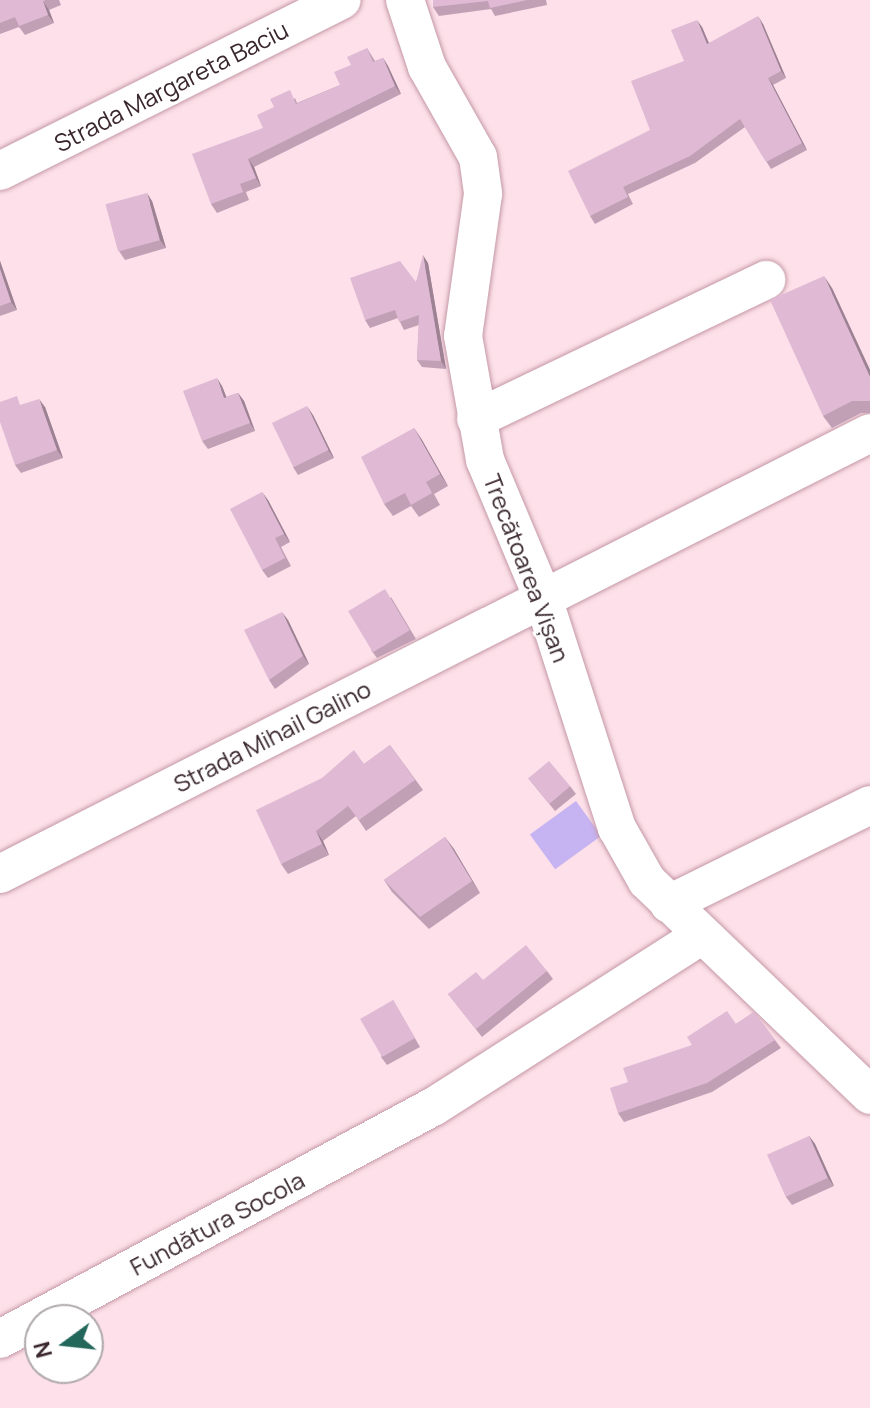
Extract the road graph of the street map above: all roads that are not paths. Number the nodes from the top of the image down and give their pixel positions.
1 (342, 0) edge
2 (405, 0) edge
3 (0, 171) edge
4 (766, 280) dead end
5 (476, 419) junction
6 (870, 433) edge
7 (543, 598) junction
8 (870, 805) edge
9 (0, 874) edge
10 (669, 904) junction
11 (702, 935) junction
12 (870, 1095) edge
13 (0, 1339) edge

1 - 3 street, Strada Margareta Baciu
2 - 5 street, Trecătoarea Vișan
4 - 5 street
5 - 7 street, Trecătoarea Vișan
6 - 7 street, Strada Mihail Galino
7 - 9 street, Strada Mihail Galino
7 - 10 street, Trecătoarea Vișan
8 - 10 street
10 - 11 street, Trecătoarea Vișan
11 - 12 street, Trecătoarea Vișan
11 - 13 street, Fundătura Socola

